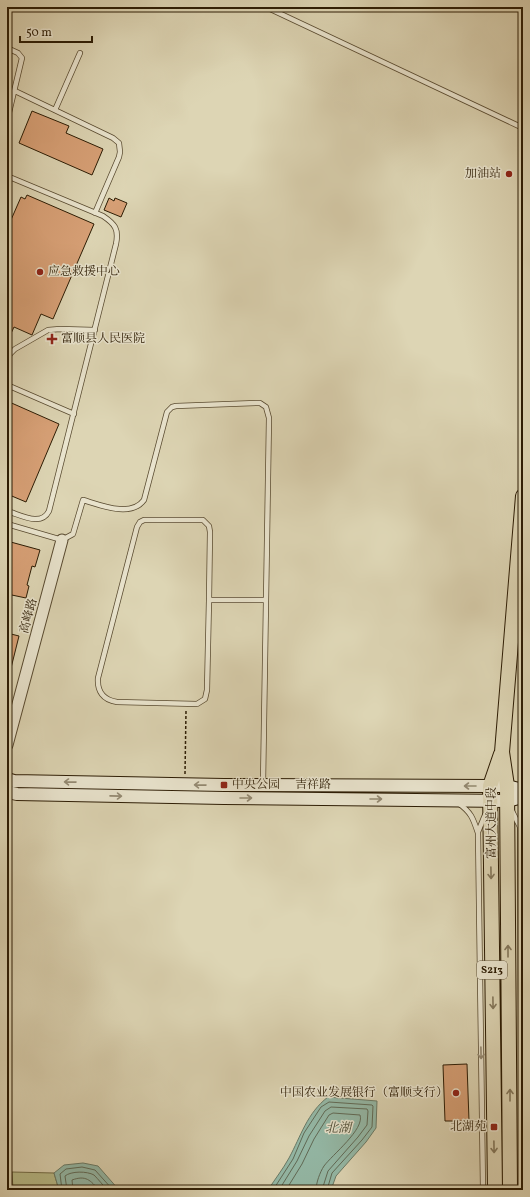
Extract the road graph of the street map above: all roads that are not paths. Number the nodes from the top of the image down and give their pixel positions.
1 (266, 7) edge
2 (7, 48) edge
3 (80, 53) dead end
4 (15, 91) junction
5 (55, 110) junction
6 (7, 121) edge
7 (523, 128) edge
8 (7, 176) edge
9 (95, 212) junction
10 (95, 330) junction
11 (7, 360) edge
12 (7, 386) edge
13 (74, 414) junction
14 (523, 496) edge
15 (7, 511) edge
16 (7, 524) edge
17 (62, 540) junction
18 (209, 600) junction
19 (266, 600) junction
20 (7, 745) edge
21 (502, 752) junction
22 (7, 779) edge
23 (263, 785) junction
24 (490, 786) junction
25 (507, 786) junction
26 (523, 790) edge
27 (7, 792) edge
28 (523, 797) edge
29 (453, 800) junction
30 (490, 800) junction
31 (507, 800) junction
32 (523, 815) edge
33 (520, 827) junction
34 (478, 833) junction
35 (483, 1190) edge
36 (495, 1190) edge
37 (510, 1190) edge
38 (522, 1190) edge

1 - 7 lane
2 - 4 lane
3 - 5 lane
4 - 5 lane
4 - 6 lane
5 - 9 lane
8 - 9 lane
9 - 10 lane
10 - 11 lane
10 - 13 lane
12 - 13 lane
13 - 15 lane
14 - 21 main road, S213
16 - 17 lane
17 - 19 lane
17 - 20 street, 高峰路
18 - 18 lane
18 - 19 lane
19 - 23 lane
21 - 24 main road, 富州大道中段 / S213
21 - 25 main road, 富州大道中段 / S213
23 -> 22 main road, 吉祥路
24 -> 23 main road, 吉祥路
24 - 25 main road, 吉祥路
24 - 30 main road, 富州大道中段 / S213
25 - 26 main road, 吉祥路
25 - 31 main road, 富州大道中段 / S213
27 -> 29 main road, 吉祥路
28 - 31 main road, 吉祥路
29 - 30 main road, 吉祥路
29 - 34 lane
30 - 31 main road, 吉祥路
30 - 34 lane
30 -> 36 main road, 富州大道中段 / S213
31 - 33 lane
37 -> 31 main road, 富州大道中段 / S213
32 - 33 lane
33 - 38 lane
34 -> 35 lane

